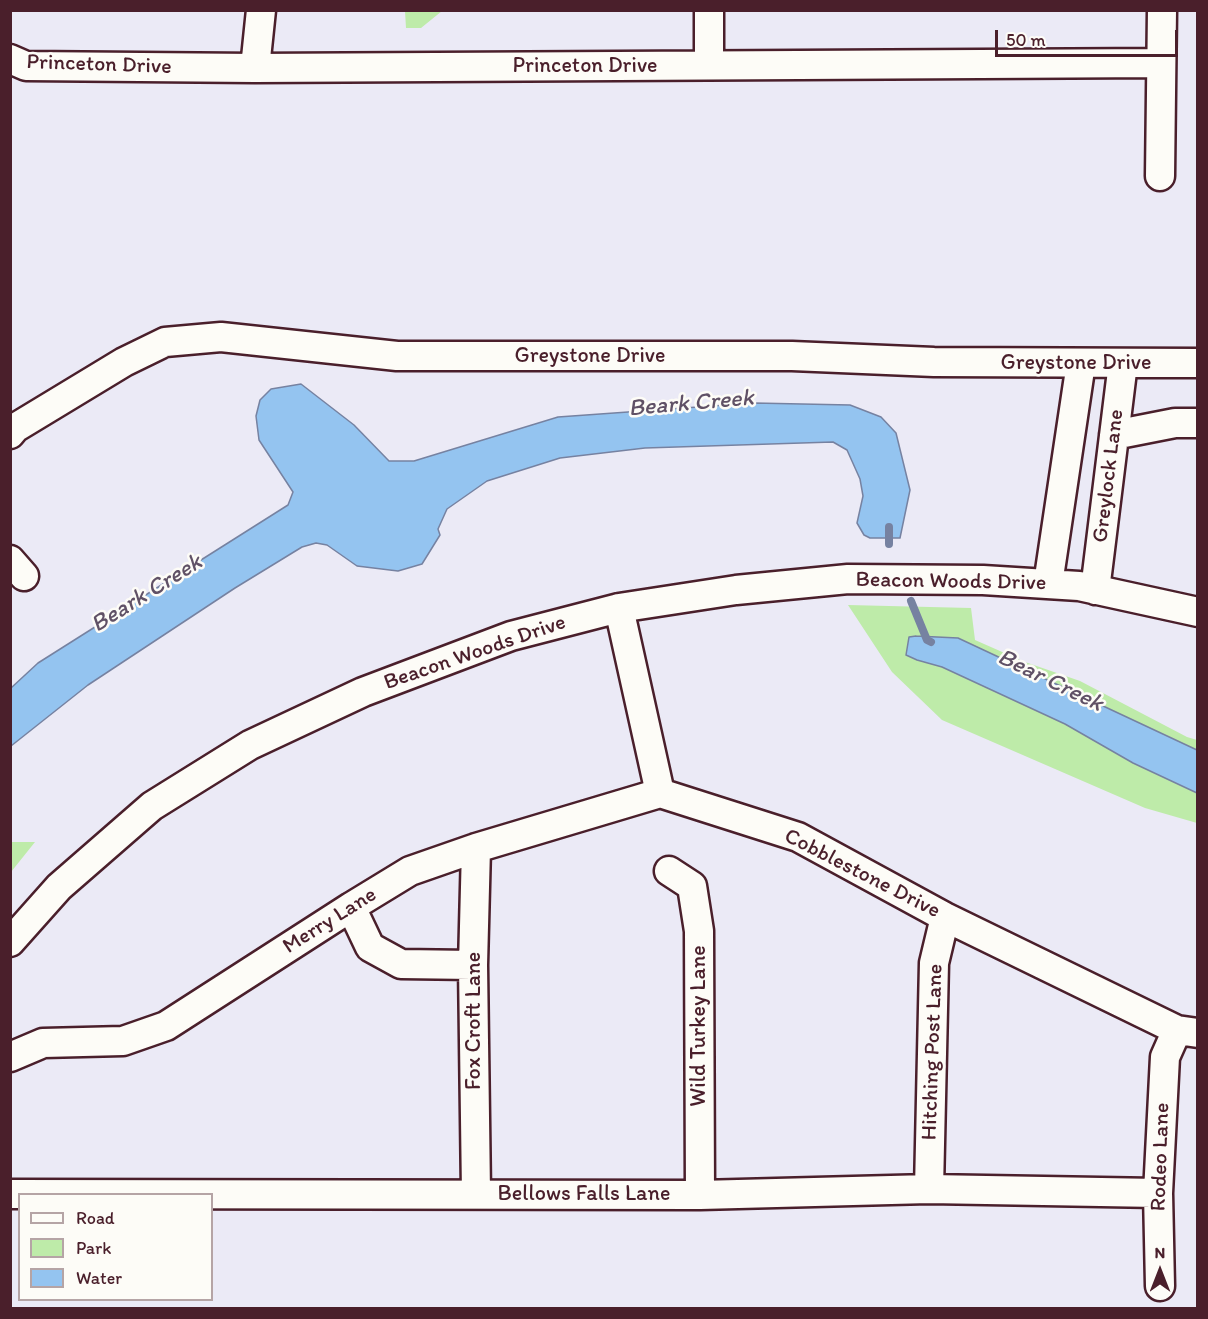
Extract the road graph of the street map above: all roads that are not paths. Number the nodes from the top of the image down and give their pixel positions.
1 (261, 10) edge
2 (709, 10) edge
3 (1162, 10) edge
4 (10, 59) edge
5 (1161, 63) junction
6 (709, 65) junction
7 (255, 68) junction
8 (1160, 176) dead end
9 (1081, 363) junction
10 (1123, 363) junction
11 (1197, 363) edge
12 (1197, 423) edge
13 (10, 434) edge
14 (1070, 440) junction
15 (1113, 441) junction
16 (1048, 584) junction
17 (1095, 590) junction
18 (619, 608) junction
19 (1197, 612) edge
20 (660, 793) junction
21 (476, 848) junction
22 (669, 871) dead end
23 (351, 907) junction
24 (945, 917) junction
25 (10, 942) edge
26 (473, 965) junction
27 (1187, 1031) edge
28 (10, 1057) edge
29 (929, 1189) junction
30 (1158, 1193) junction
31 (213, 1194) edge
32 (476, 1194) junction
33 (700, 1195) junction
34 (1160, 1286) dead end

1 - 7 street
2 - 6 street
3 - 5 street
4 - 7 street, Princeton Drive
5 - 6 street, Princeton Drive
5 - 8 street
6 - 7 street, Princeton Drive
9 - 10 street, Greystone Drive
9 - 13 street, Greystone Drive
9 - 14 street, Greylock Lane
10 - 11 street, Greystone Drive
10 - 15 street, Greylock Lane
12 - 15 street
14 - 15 street
14 - 16 street, Greylock Lane
15 - 17 street, Greylock Lane
16 - 17 street, Beacon Woods Drive
16 - 18 street, Beacon Woods Drive
17 - 19 street, Beacon Woods Drive
18 - 20 street
18 - 25 street, Beacon Woods Drive
20 - 21 street, Merry Lane
20 - 24 street, Cobblestone Drive
21 - 23 street, Merry Lane
21 - 26 street, Fox Croft Lane
22 - 33 street, Wild Turkey Lane
23 - 26 street
23 - 28 street, Merry Lane
24 - 27 street, Cobblestone Drive
24 - 29 street, Hitching Post Lane
26 - 32 street, Fox Croft Lane
27 - 30 street, Rodeo Lane
29 - 30 street, Bellows Falls Lane
29 - 33 street, Bellows Falls Lane
30 - 34 street, Rodeo Lane
31 - 32 street, Bellows Falls Lane
32 - 33 street, Bellows Falls Lane

